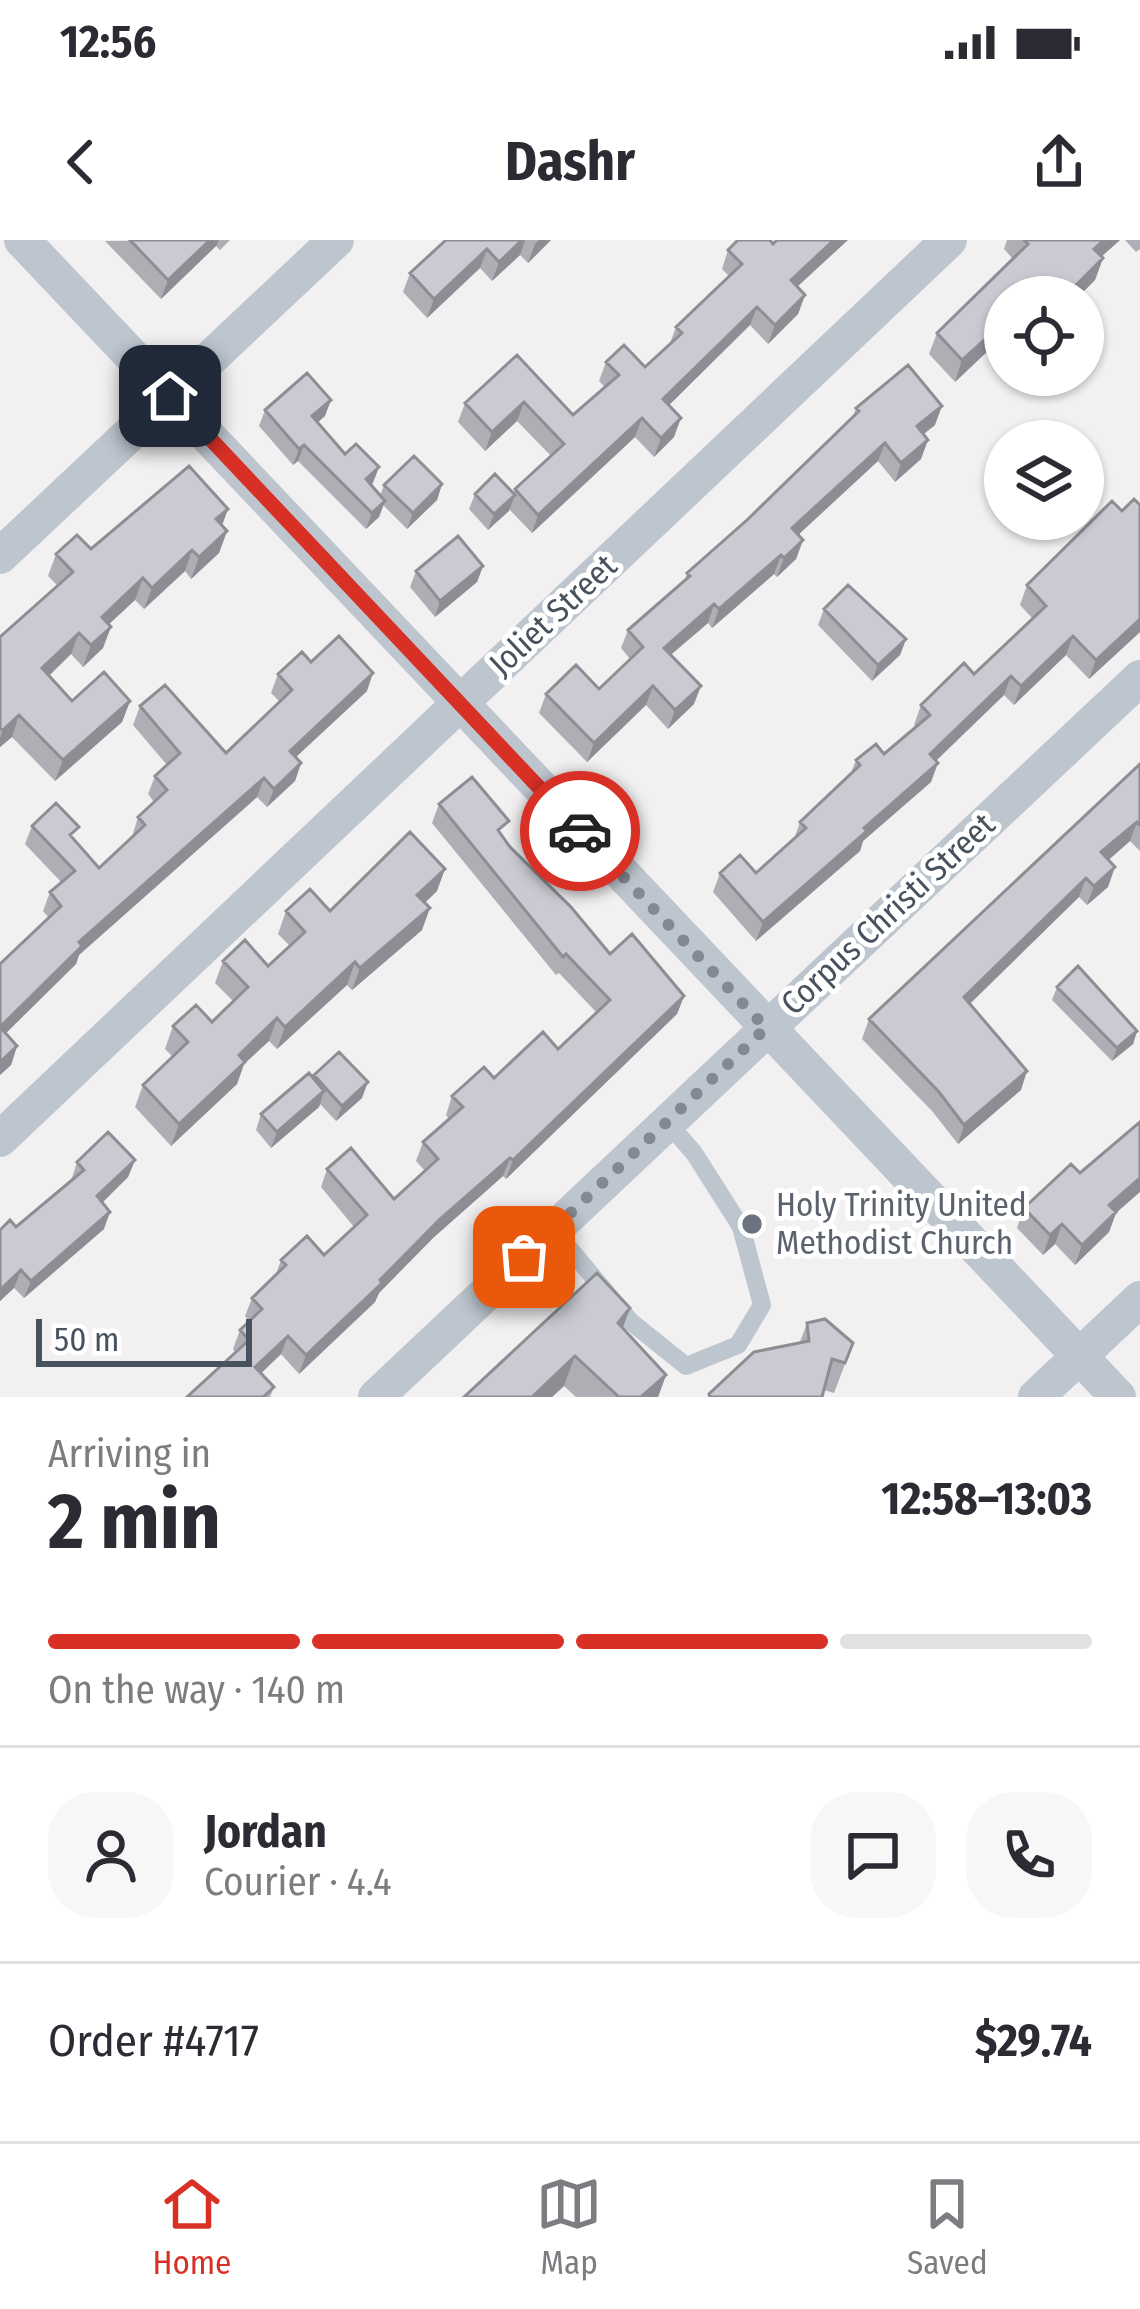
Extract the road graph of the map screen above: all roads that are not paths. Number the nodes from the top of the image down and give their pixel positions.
1 (22, 240) edge
2 (336, 240) edge
3 (950, 240) edge
4 (170, 396) junction
5 (0, 556) edge
6 (1140, 678) edge
7 (459, 703) junction
8 (766, 1028) junction
9 (667, 1122) junction
10 (0, 1139) edge
11 (553, 1229) junction
12 (1140, 1299) edge
13 (1079, 1356) junction
14 (376, 1397) edge
15 (1036, 1397) edge
16 (1118, 1397) edge

1 - 4 street
2 - 4 street
3 - 7 street, Joliet Street
4 - 5 street
4 - 7 street
6 - 8 street, Corpus Christi Street
7 - 8 street
7 - 10 street, Joliet Street
8 - 9 street, Corpus Christi Street
8 - 13 street
9 - 11 street, Corpus Christi Street
9 - 11 lane
11 - 14 street, Corpus Christi Street
12 - 13 street
13 - 15 street
13 - 16 street

